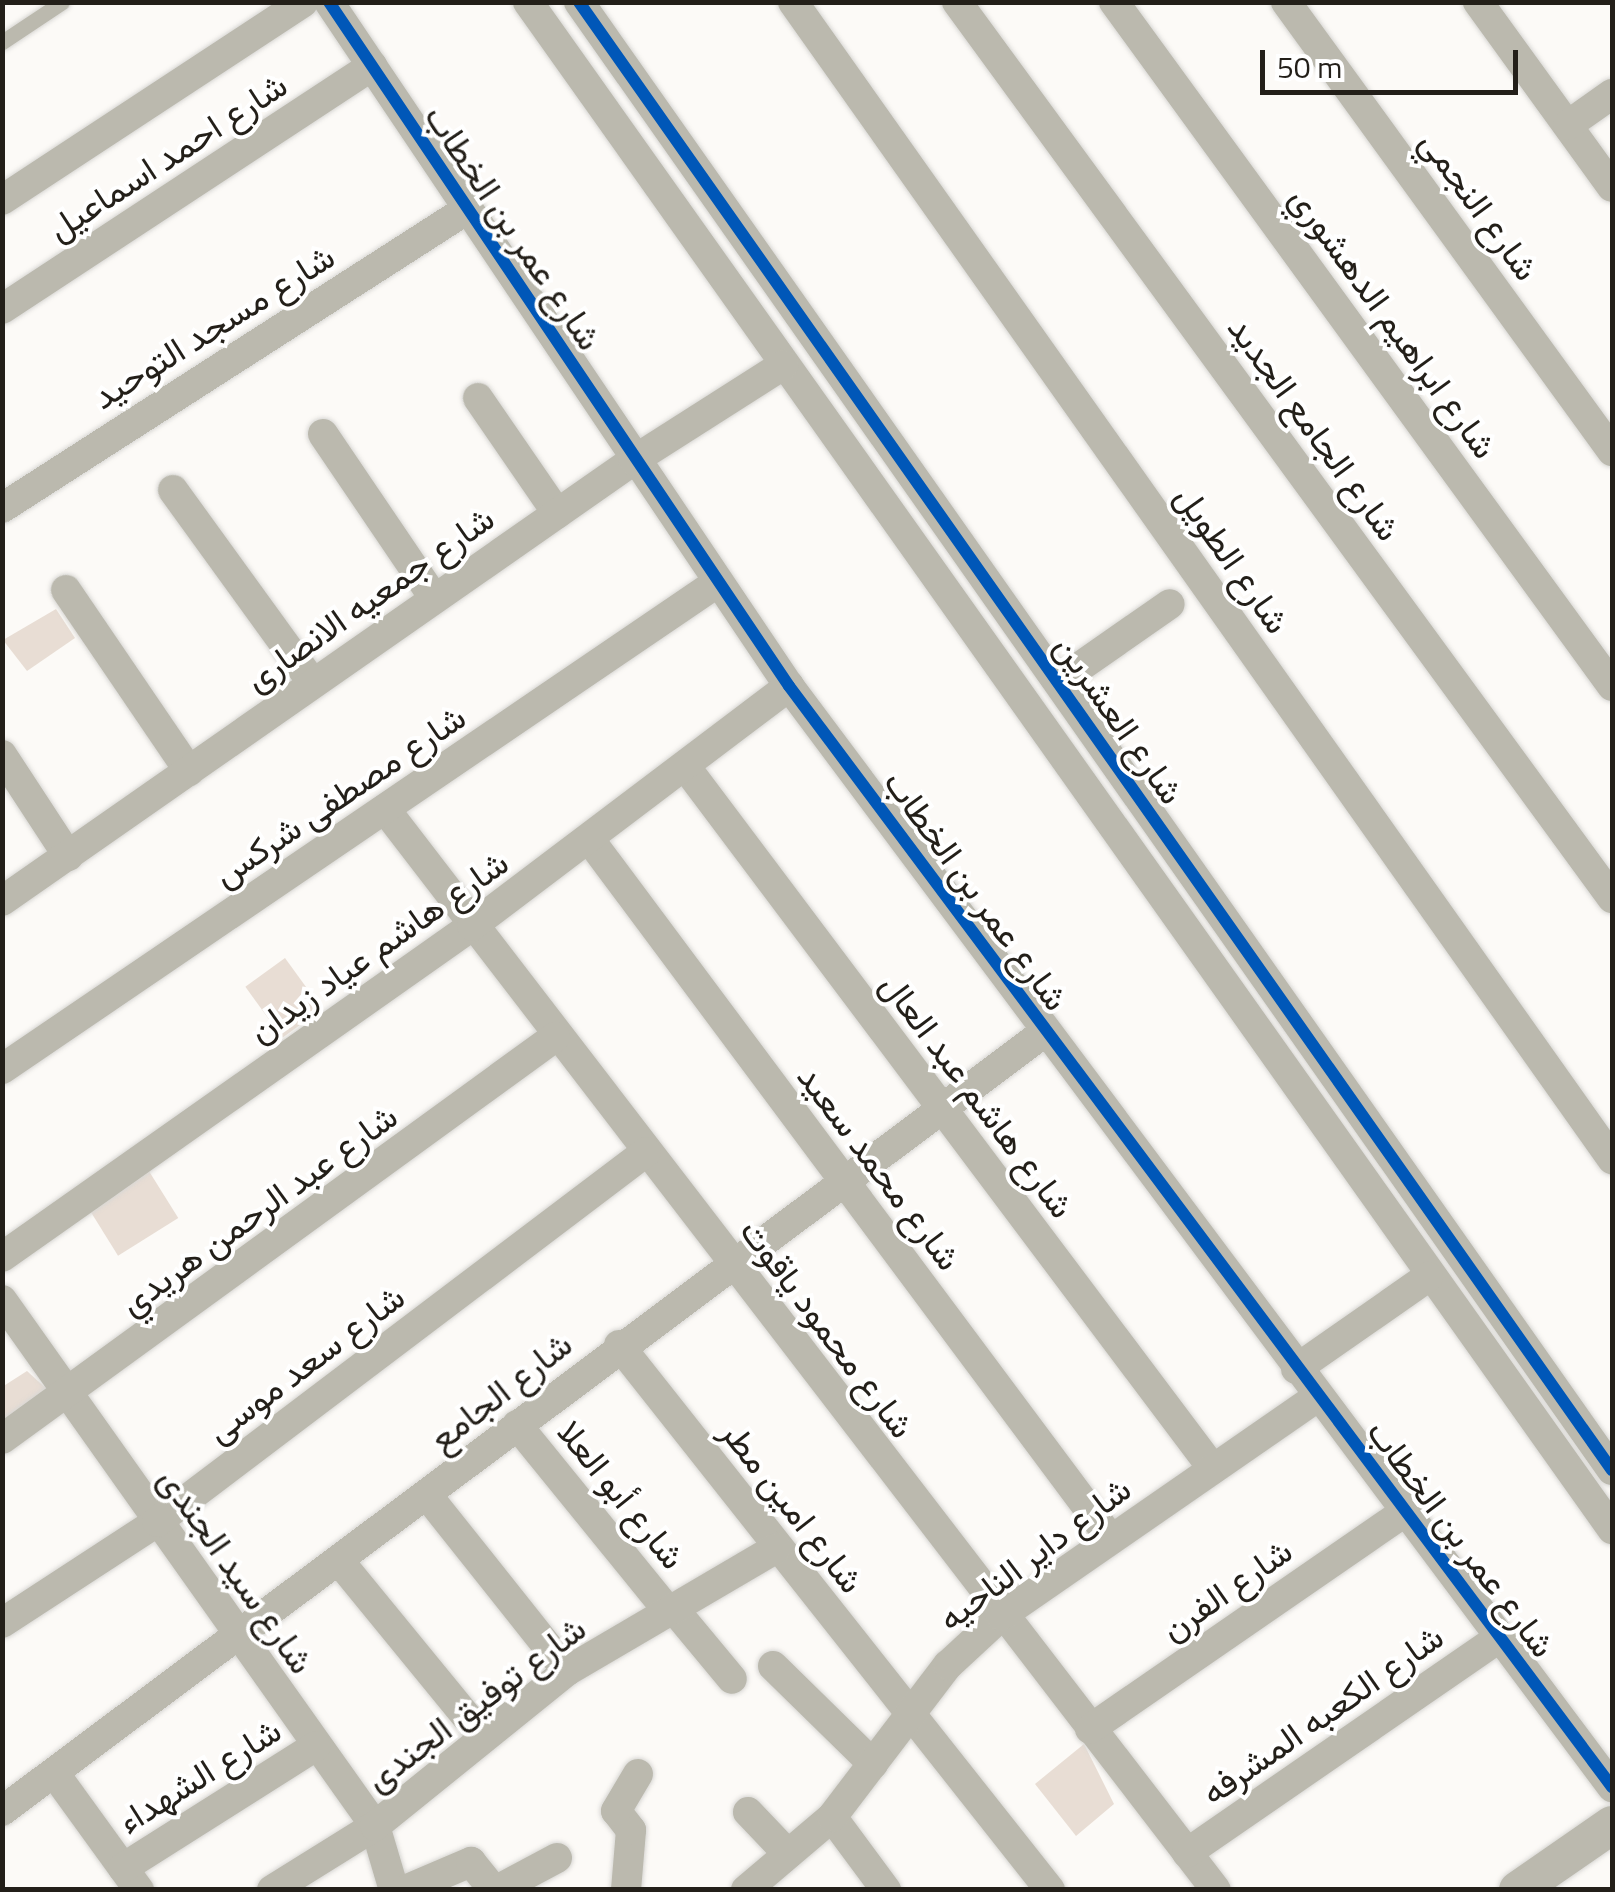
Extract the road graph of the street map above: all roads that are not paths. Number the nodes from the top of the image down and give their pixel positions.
1 (62, 2) edge
2 (303, 2) edge
3 (329, 2) edge
4 (528, 2) edge
5 (578, 2) edge
6 (792, 2) edge
7 (957, 2) edge
8 (1114, 2) edge
9 (1286, 2) edge
10 (1478, 2) edge
11 (2, 42) edge
12 (372, 66) junction
13 (1612, 94) edge
14 (1568, 125) junction
15 (1612, 186) edge
16 (2, 200) edge
17 (466, 210) junction
18 (2, 309) edge
19 (784, 365) junction
20 (478, 398) dead end
21 (323, 434) dead end
22 (1612, 451) edge
23 (634, 460) junction
24 (173, 490) dead end
25 (2, 508) edge
26 (558, 513) junction
27 (718, 582) junction
28 (66, 590) dead end
29 (434, 598) junction
30 (1170, 604) dead end
31 (312, 682) junction
32 (1058, 682) junction
33 (788, 686) junction
34 (1612, 686) edge
35 (2, 755) edge
36 (685, 766) junction
37 (189, 771) junction
38 (385, 809) junction
39 (590, 840) junction
40 (68, 856) junction
41 (1612, 898) edge
42 (2, 901) edge
43 (472, 926) junction
44 (1045, 1032) junction
45 (555, 1038) junction
46 (2, 1069) edge
47 (940, 1108) junction
48 (646, 1152) junction
49 (1612, 1159) edge
50 (843, 1180) junction
51 (2, 1256) edge
52 (731, 1263) junction
53 (1428, 1277) junction
54 (2, 1300) edge
55 (618, 1346) junction
56 (1296, 1369) junction
57 (70, 1394) junction
58 (1317, 1397) junction
59 (517, 1425) junction
60 (2, 1438) edge
61 (1213, 1468) junction
62 (1612, 1470) edge
63 (426, 1495) junction
64 (1404, 1512) junction
65 (157, 1522) junction
66 (1612, 1529) edge
67 (1112, 1539) junction
68 (776, 1548) junction
69 (340, 1562) junction
70 (671, 1610) junction
71 (1000, 1616) junction
72 (2, 1624) edge
73 (1499, 1638) junction
74 (237, 1639) junction
75 (773, 1666) dead end
76 (567, 1671) junction
77 (732, 1679) dead end
78 (910, 1713) junction
79 (1090, 1729) junction
80 (484, 1738) junction
81 (316, 1746) junction
82 (872, 1764) junction
83 (54, 1774) junction
84 (638, 1774) dead end
85 (1612, 1787) edge
86 (2, 1811) edge
87 (748, 1812) dead end
88 (832, 1817) junction
89 (1612, 1825) edge
90 (375, 1826) junction
91 (1187, 1852) junction
92 (788, 1854) junction
93 (557, 1858) dead end
94 (131, 1879) edge
95 (272, 1890) edge
96 (394, 1890) edge
97 (404, 1890) edge
98 (496, 1890) edge
99 (626, 1890) edge
100 (746, 1890) edge
101 (886, 1890) edge
102 (1050, 1890) edge
103 (1216, 1890) edge
104 (1518, 1890) edge

1 - 11 lane
2 - 16 street
3 - 12 street, شارع عمر بن الخطاب
4 - 19 street, شارع العشرين
5 - 32 street, شارع العشرين
6 - 49 street, شارع الطويل
7 - 41 street, شارع الجامع الجديد
8 - 34 street, شارع ابراهيم الدهشوري
9 - 22 street, شارع النجمي
10 - 14 street
12 - 17 street, شارع عمر بن الخطاب
12 - 18 street, شارع احمد اسماعيل
13 - 14 street
14 - 15 street
17 - 23 street, شارع عمر بن الخطاب
17 - 25 street, شارع مسجد التوحيد
19 - 23 street, شارع جمعيه الانصارى
19 - 53 street, شارع العشرين
20 - 26 street
21 - 29 street
23 - 26 street, شارع جمعيه الانصارى
23 - 27 street, شارع عمر بن الخطاب
24 - 31 street
26 - 29 street, شارع جمعيه الانصارى
27 - 33 street, شارع عمر بن الخطاب
27 - 38 street, شارع مصطفى شركس
28 - 37 street
29 - 31 street, شارع جمعيه الانصارى
30 - 32 street
31 - 37 street, شارع جمعيه الانصارى
32 - 62 street, شارع العشرين
33 - 36 street, شارع هاشم عياد زيدان
33 - 44 street, شارع عمر بن الخطاب
35 - 40 street
36 - 39 street, شارع هاشم عياد زيدان
36 - 47 street, شارع هاشم عبد العال
37 - 40 street, شارع جمعيه الانصارى
38 - 43 street, شارع محمود ياقوت
38 - 46 street, شارع مصطفى شركس
39 - 43 street, شارع هاشم عياد زيدان
39 - 50 street, شارع محمد سعيد
40 - 42 street, شارع جمعيه الانصارى
43 - 45 street, شارع محمود ياقوت
43 - 51 street, شارع هاشم عياد زيدان
44 - 47 street, شارع الجامع
44 - 56 street, شارع عمر بن الخطاب
45 - 48 street, شارع محمود ياقوت
45 - 57 street, شارع عبد الرحمن هريدي
47 - 50 street, شارع الجامع
47 - 61 street, شارع هاشم عبد العال
48 - 52 street, شارع محمود ياقوت
48 - 65 street, شارع سعد موسى
50 - 52 street, شارع الجامع
50 - 67 street, شارع محمد سعيد
52 - 55 street, شارع الجامع
52 - 71 street, شارع محمود ياقوت
53 - 56 street
53 - 66 street, شارع العشرين
54 - 57 street, شارع سيد الجندى
55 - 59 street, شارع الجامع
55 - 68 street, شارع امين مطر
56 - 58 street, شارع عمر بن الخطاب
57 - 60 street, شارع عبد الرحمن هريدي
57 - 65 street, شارع سيد الجندى
58 - 61 street, شارع داير الناحيه
58 - 64 street, شارع عمر بن الخطاب
59 - 63 street, شارع الجامع
59 - 70 street, شارع أبو العلا
61 - 67 street, شارع داير الناحيه
63 - 69 street, شارع الجامع
63 - 76 street
64 - 73 street, شارع عمر بن الخطاب
64 - 79 street, شارع الفرن
65 - 72 street, شارع سعد موسى
65 - 74 street, شارع سيد الجندى
67 - 71 street, شارع داير الناحيه
68 - 70 street, شارع توفيق الجندى
68 - 78 street, شارع امين مطر
69 - 74 street, شارع الجامع
69 - 80 street
70 - 76 street, شارع توفيق الجندى
70 - 77 street, شارع أبو العلا
71 - 78 street, شارع داير الناحيه
71 - 79 street, شارع محمود ياقوت
73 - 85 street, شارع عمر بن الخطاب
73 - 91 street, شارع الكعبه المشرفه
74 - 81 street, شارع سيد الجندى
74 - 83 street, شارع الجامع
75 - 82 street
76 - 80 street, شارع توفيق الجندى
78 - 82 street, شارع داير الناحيه
78 - 102 street, شارع امين مطر
79 - 91 street, شارع محمود ياقوت
80 - 90 street, شارع توفيق الجندى
81 - 90 street, شارع سيد الجندى
81 - 94 street, شارع الشهداء
82 - 88 street, شارع داير الناحيه
83 - 86 street, شارع الجامع
83 - 94 street
84 - 99 street
87 - 92 street
88 - 92 street, شارع داير الناحيه
88 - 101 street
89 - 104 street
90 - 95 street, شارع توفيق الجندى
90 - 96 street, شارع سيد الجندى
91 - 103 street, شارع محمود ياقوت
92 - 100 street, شارع داير الناحيه
93 - 98 street
97 - 98 street

